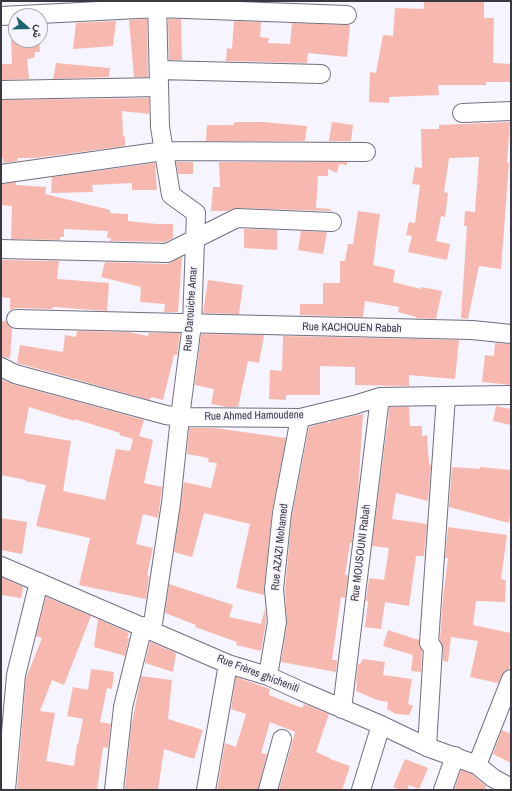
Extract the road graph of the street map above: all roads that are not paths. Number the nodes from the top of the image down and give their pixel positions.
1 (158, 5) edge
2 (347, 15) dead end
3 (1, 16) edge
4 (321, 74) dead end
5 (159, 78) junction
6 (1, 90) edge
7 (511, 112) edge
8 (462, 114) dead end
9 (164, 151) junction
10 (366, 152) dead end
11 (1, 174) edge
12 (332, 222) dead end
13 (195, 238) junction
14 (1, 249) edge
15 (16, 319) dead end
16 (192, 324) junction
17 (511, 334) edge
18 (1, 367) edge
19 (511, 395) edge
20 (446, 396) junction
21 (380, 397) junction
22 (180, 417) junction
23 (300, 418) junction
24 (1, 566) edge
25 (39, 582) junction
26 (147, 628) junction
27 (228, 664) junction
28 (268, 676) junction
29 (511, 679) edge
30 (342, 709) junction
31 (381, 725) junction
32 (282, 739) dead end
33 (427, 746) junction
34 (455, 756) junction
35 (477, 765) junction
36 (491, 784) edge
37 (511, 788) edge
38 (6, 790) edge
39 (114, 790) edge
40 (206, 790) edge
41 (268, 790) edge
42 (361, 790) edge
43 (443, 790) edge

1 - 2 street
1 - 3 street
1 - 5 street, Rue Darouiche Amar
4 - 5 street
5 - 6 street
5 - 9 street, Rue Darouiche Amar
7 - 8 street
9 - 10 street
9 - 11 street
9 - 13 street, Rue Darouiche Amar
12 - 13 street
13 - 14 street
13 - 16 street, Rue Darouiche Amar
15 - 16 street, Rue KACHOUEN Rabah
16 - 17 street, Rue KACHOUEN Rabah
16 - 22 street, Rue Darouiche Amar
18 - 22 street, Rue Ahmed Hamoudene
19 - 20 street, Rue Ahmed Hamoudene
20 - 21 street, Rue Ahmed Hamoudene
20 - 33 street
21 - 23 street, Rue Ahmed Hamoudene
21 - 30 street, Rue MOUSOUNI Rabah
22 - 23 street, Rue Ahmed Hamoudene
22 - 26 street, Rue Darouiche Amar
23 - 28 street, Rue AZAZI Mohamed
24 - 25 street, Rue Frères ghicheniti
25 - 26 street, Rue Frères ghicheniti
25 - 38 street
26 - 27 street, Rue Frères ghicheniti
26 - 39 street, Rue Darouiche Amar
27 - 28 street, Rue Frères ghicheniti
27 - 40 street
28 - 30 street, Rue Frères ghicheniti
29 - 35 street
30 - 31 street, Rue Frères ghicheniti
31 - 33 street, Rue Frères ghicheniti
31 - 42 street
32 - 41 street
33 - 34 street, Rue Frères ghicheniti
34 - 35 street, Rue Frères ghicheniti
34 - 43 street
35 - 36 street, Rue Frères ghicheniti
36 - 37 street, Rue Frères ghicheniti

